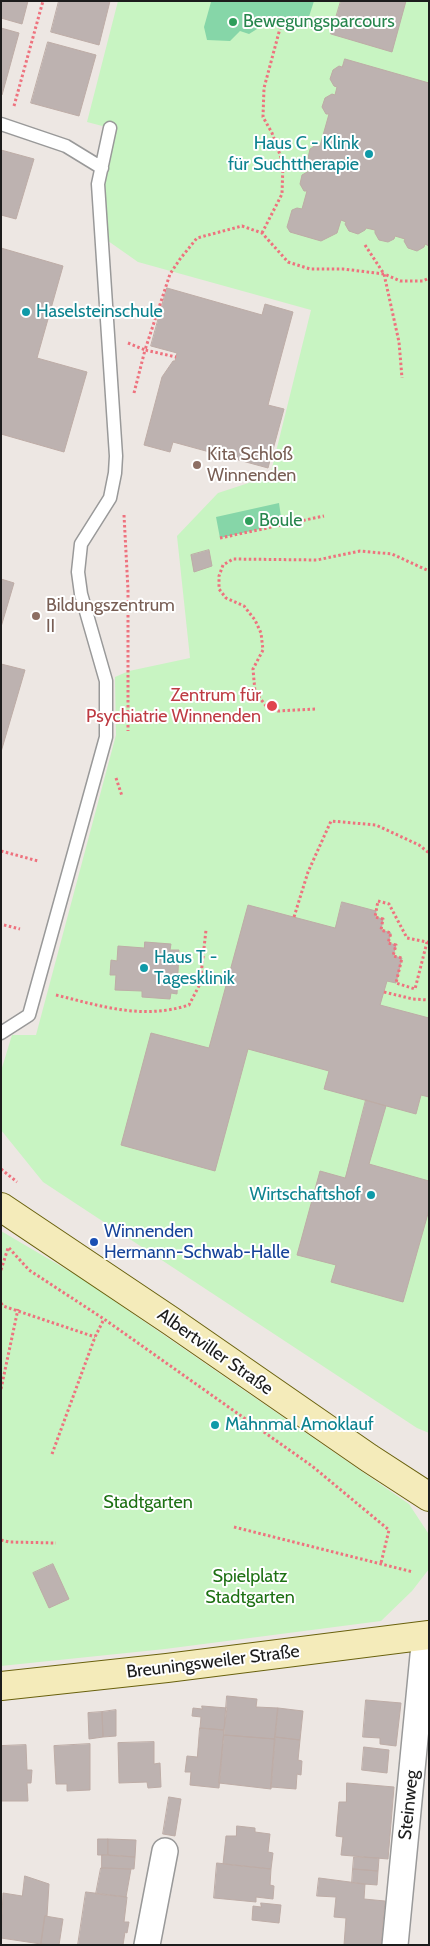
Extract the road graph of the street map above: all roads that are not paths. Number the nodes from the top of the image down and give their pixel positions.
1 (5, 125) edge
2 (110, 128) dead end
3 (102, 168) junction
4 (1, 1033) edge
5 (1, 1207) edge
6 (429, 1497) edge
7 (428, 1632) edge
8 (1, 1686) edge
9 (166, 1851) dead end
10 (147, 1945) edge
11 (395, 1945) edge

1 - 3 lane
2 - 3 lane
3 - 4 lane
5 - 6 street, Albertviller Straße
7 - 8 street, Breuningsweiler Straße
7 - 11 street, Steinweg
9 - 10 street

